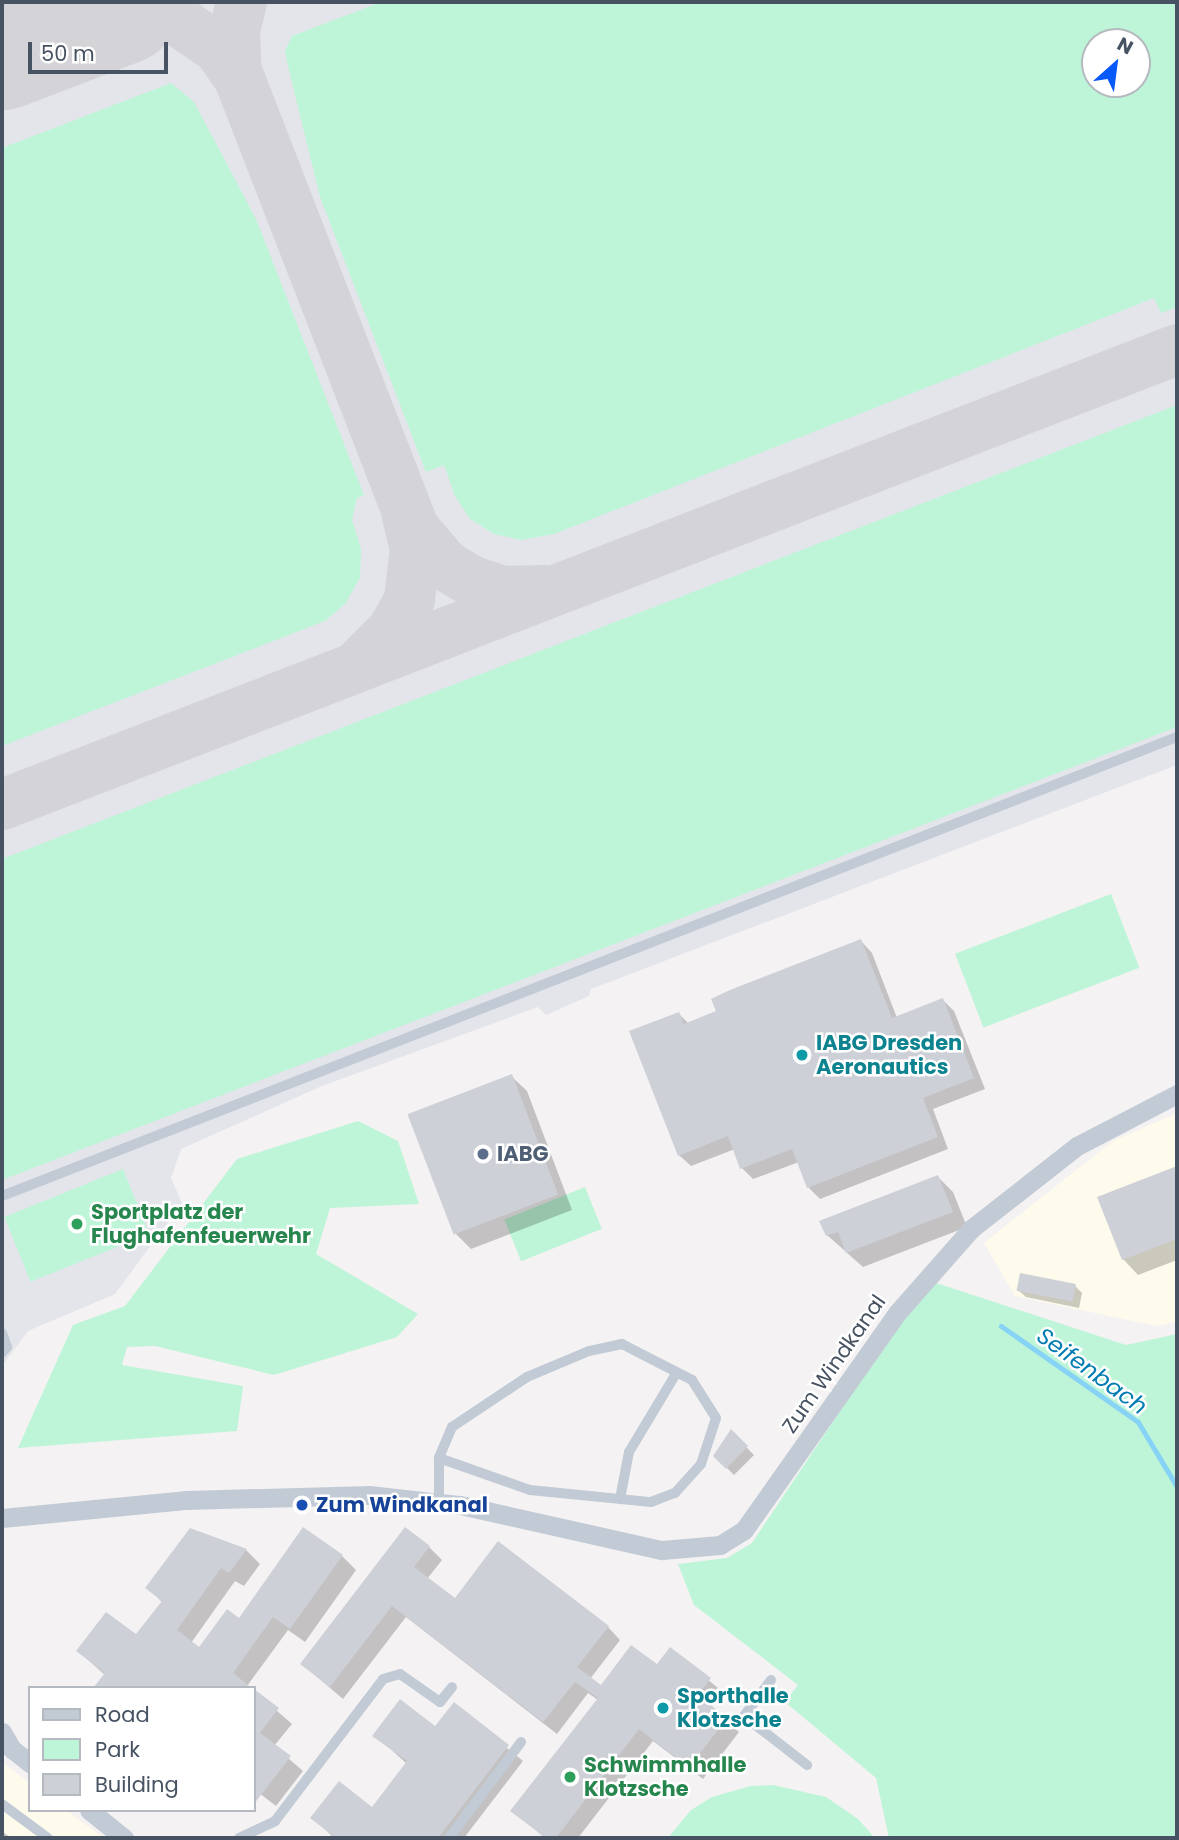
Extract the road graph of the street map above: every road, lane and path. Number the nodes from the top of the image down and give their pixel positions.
1 (1177, 737) edge
2 (1177, 1094) edge
3 (2, 1196) edge
4 (2, 1333) edge
5 (2, 1353) edge
6 (677, 1372) junction
7 (439, 1458) junction
8 (620, 1499) junction
9 (439, 1501) junction
10 (2, 1518) edge
11 (771, 1680) dead end
12 (452, 1688) dead end
13 (2, 1732) edge
14 (521, 1741) dead end
15 (28, 1761) edge
16 (807, 1765) dead end
17 (2, 1804) edge
18 (92, 1812) edge
19 (48, 1838) edge
20 (124, 1838) edge
21 (239, 1838) edge
22 (449, 1838) edge

1 - 3 lane
2 - 9 street, Zum Windkanal
4 - 5 lane
6 - 7 lane
6 - 8 lane
6 - 8 lane
7 - 8 lane
7 - 9 lane
9 - 10 street, Zum Windkanal
11 - 16 lane
12 - 21 lane
13 - 15 street
14 - 22 lane
17 - 19 lane
18 - 20 street

